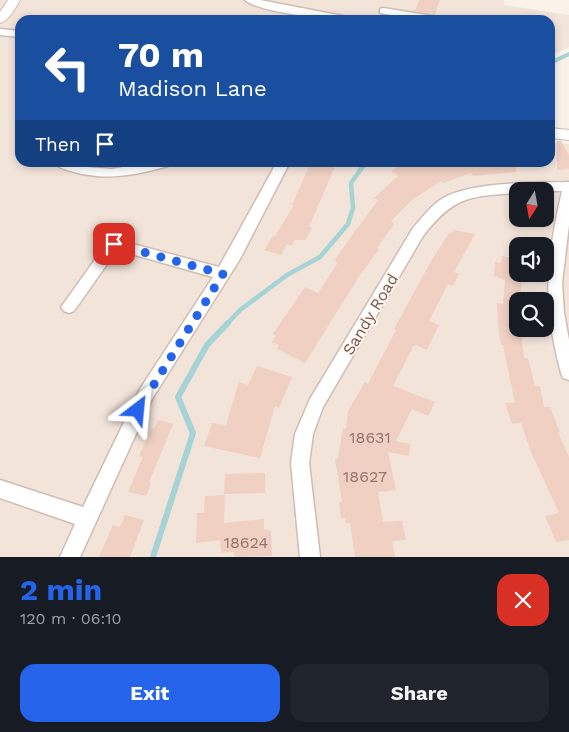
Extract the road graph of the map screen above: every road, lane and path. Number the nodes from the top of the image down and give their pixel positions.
1 (14, 0) edge
2 (250, 0) edge
3 (388, 0) edge
4 (320, 15) edge
5 (381, 15) edge
6 (0, 19) edge
7 (0, 32) edge
8 (15, 34) edge
9 (555, 134) edge
10 (569, 135) edge
11 (69, 167) edge
12 (150, 167) edge
13 (279, 167) edge
14 (569, 186) edge
15 (569, 191) edge
16 (223, 274) junction
17 (69, 307) dead end
18 (569, 374) edge
19 (0, 489) edge
20 (88, 518) junction
21 (70, 557) edge
22 (310, 557) edge

1 - 6 street
2 - 4 street
3 - 5 street
7 - 8 street
9 - 10 street
11 - 12 street
13 - 16 street
14 - 22 street, Sandy Road
15 - 18 street
16 - 17 street
16 - 20 street
19 - 20 street
20 - 21 street

